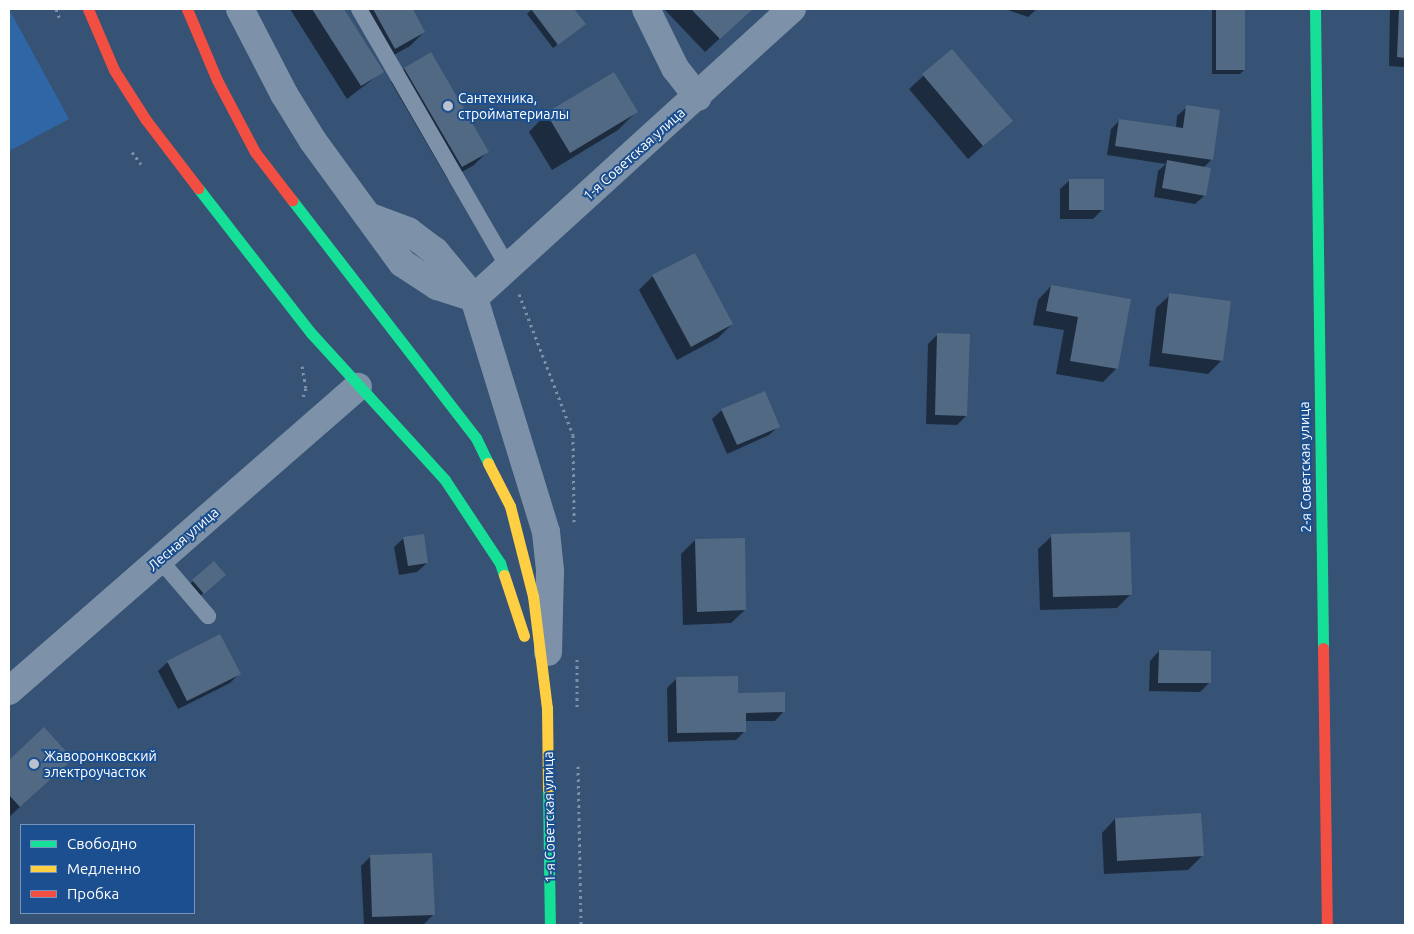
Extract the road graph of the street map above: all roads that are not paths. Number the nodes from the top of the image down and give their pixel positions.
1 (88, 9) edge
2 (187, 9) edge
3 (240, 9) edge
4 (359, 9) edge
5 (646, 9) edge
6 (792, 9) edge
7 (1315, 9) edge
8 (698, 97) junction
9 (513, 278) junction
10 (474, 298) junction
11 (358, 387) junction
12 (160, 560) junction
13 (208, 616) dead end
14 (9, 691) edge
15 (547, 708) junction
16 (550, 925) edge
17 (1327, 925) edge

1 - 11 street
2 - 15 street
3 - 10 street
4 - 9 lane
5 - 8 street
6 - 8 street, 1-я Советская улица
7 - 17 street, 2-я Советская улица
8 - 9 street, 1-я Советская улица
9 - 10 street, 1-я Советская улица
10 - 15 street
11 - 12 street, Лесная улица
11 - 15 street
12 - 13 lane
12 - 14 street, Лесная улица
15 - 16 street, 1-я Советская улица

